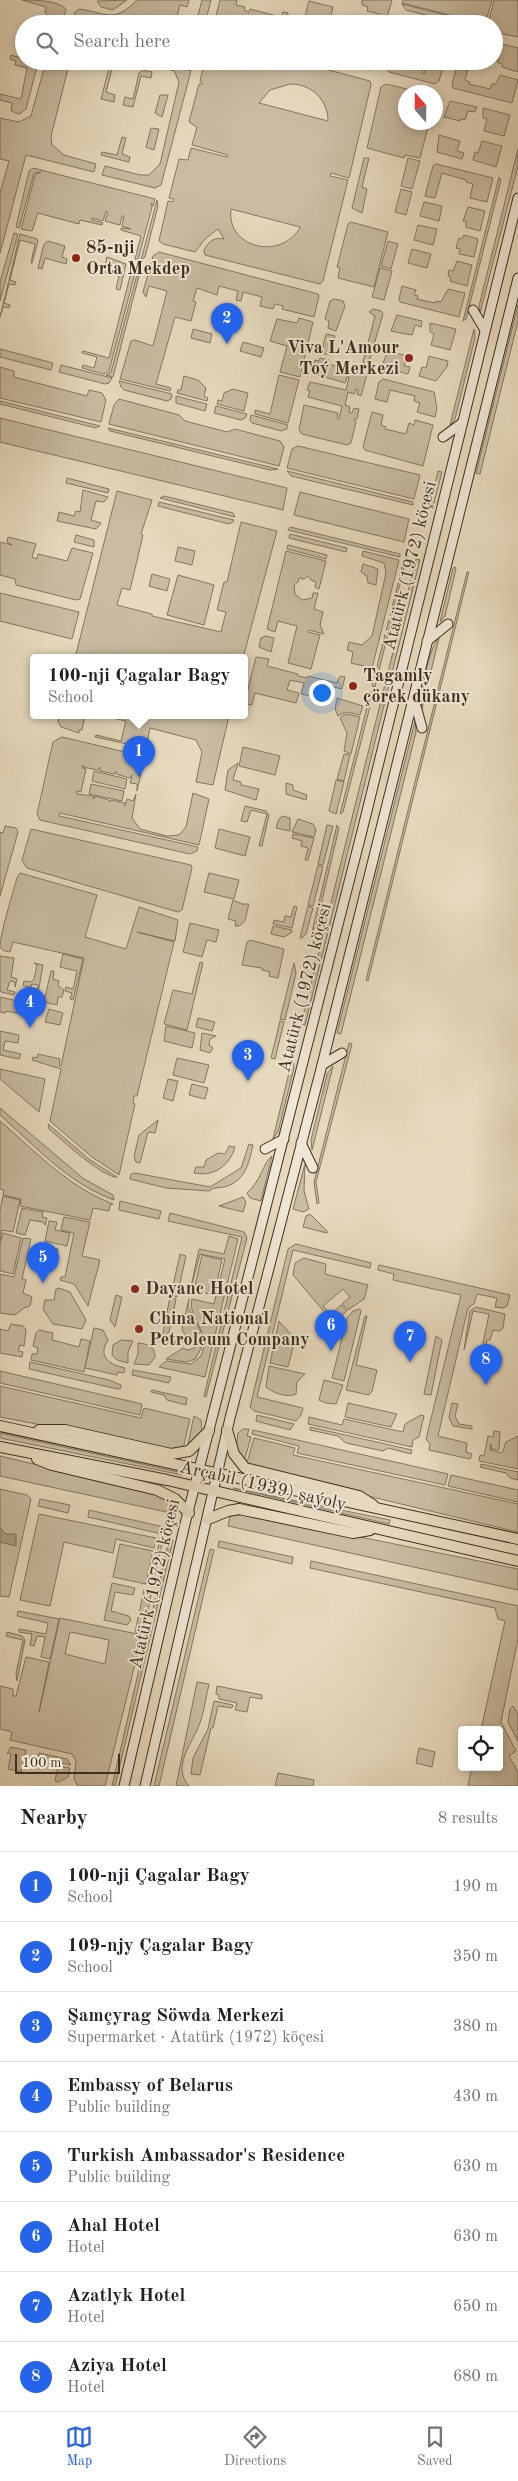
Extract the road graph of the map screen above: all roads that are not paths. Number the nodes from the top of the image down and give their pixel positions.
1 (518, 198) edge
2 (518, 278) edge
3 (473, 310) dead end
4 (485, 330) junction
5 (462, 423) junction
6 (442, 437) dead end
7 (448, 624) dead end
8 (426, 641) junction
9 (413, 697) junction
10 (422, 728) dead end
11 (342, 1053) dead end
12 (322, 1065) junction
13 (284, 1140) junction
14 (301, 1143) junction
15 (265, 1149) dead end
16 (313, 1168) dead end
17 (0, 1426) edge
18 (11, 1429) junction
19 (227, 1430) junction
20 (209, 1431) junction
21 (5, 1448) edge
22 (200, 1469) junction
23 (219, 1474) junction
24 (195, 1488) junction
25 (214, 1493) junction
26 (380, 1509) junction
27 (189, 1512) junction
28 (208, 1519) junction
29 (376, 1530) junction
30 (518, 1539) edge
31 (518, 1561) edge
32 (124, 1786) edge
33 (145, 1786) edge

1 - 4 main road, Atatürk (1972) köçesi
2 - 8 main road, Atatürk (1972) köçesi
3 - 4 main road
4 - 5 main road, Atatürk (1972) köçesi
5 - 6 main road
5 - 13 main road, Atatürk (1972) köçesi
7 - 8 main road
8 - 9 main road, Atatürk (1972) köçesi
9 - 10 main road
9 - 12 main road, Atatürk (1972) köçesi
11 - 12 main road
12 - 14 main road, Atatürk (1972) köçesi
13 - 15 main road
13 - 20 main road, Atatürk (1972) köçesi
14 - 16 main road
14 - 19 main road, Atatürk (1972) köçesi
17 - 18 main road, Arçabil (1939) şaýoly
18 - 20 main road
18 - 22 main road, Arçabil (1939) şaýoly
19 - 23 main road, Atatürk (1972) köçesi
19 - 26 main road
20 - 22 main road, Atatürk (1972) köçesi
21 - 24 main road, Arçabil (1939) şaýoly
21 - 27 main road
22 - 23 main road, Arçabil (1939) şaýoly
22 - 24 main road, Atatürk (1972) köçesi
23 - 25 main road, Atatürk (1972) köçesi
23 - 26 main road, Arçabil (1939) şaýoly
24 - 25 main road, Arçabil (1939) şaýoly
24 - 27 main road, Atatürk (1972) köçesi
25 - 28 main road, Atatürk (1972) köçesi
25 - 29 main road, Arçabil (1939) şaýoly
26 - 30 main road, Arçabil (1939) şaýoly
27 - 32 main road, Atatürk (1972) köçesi
28 - 29 main road
28 - 33 main road, Atatürk (1972) köçesi
29 - 31 main road, Arçabil (1939) şaýoly

